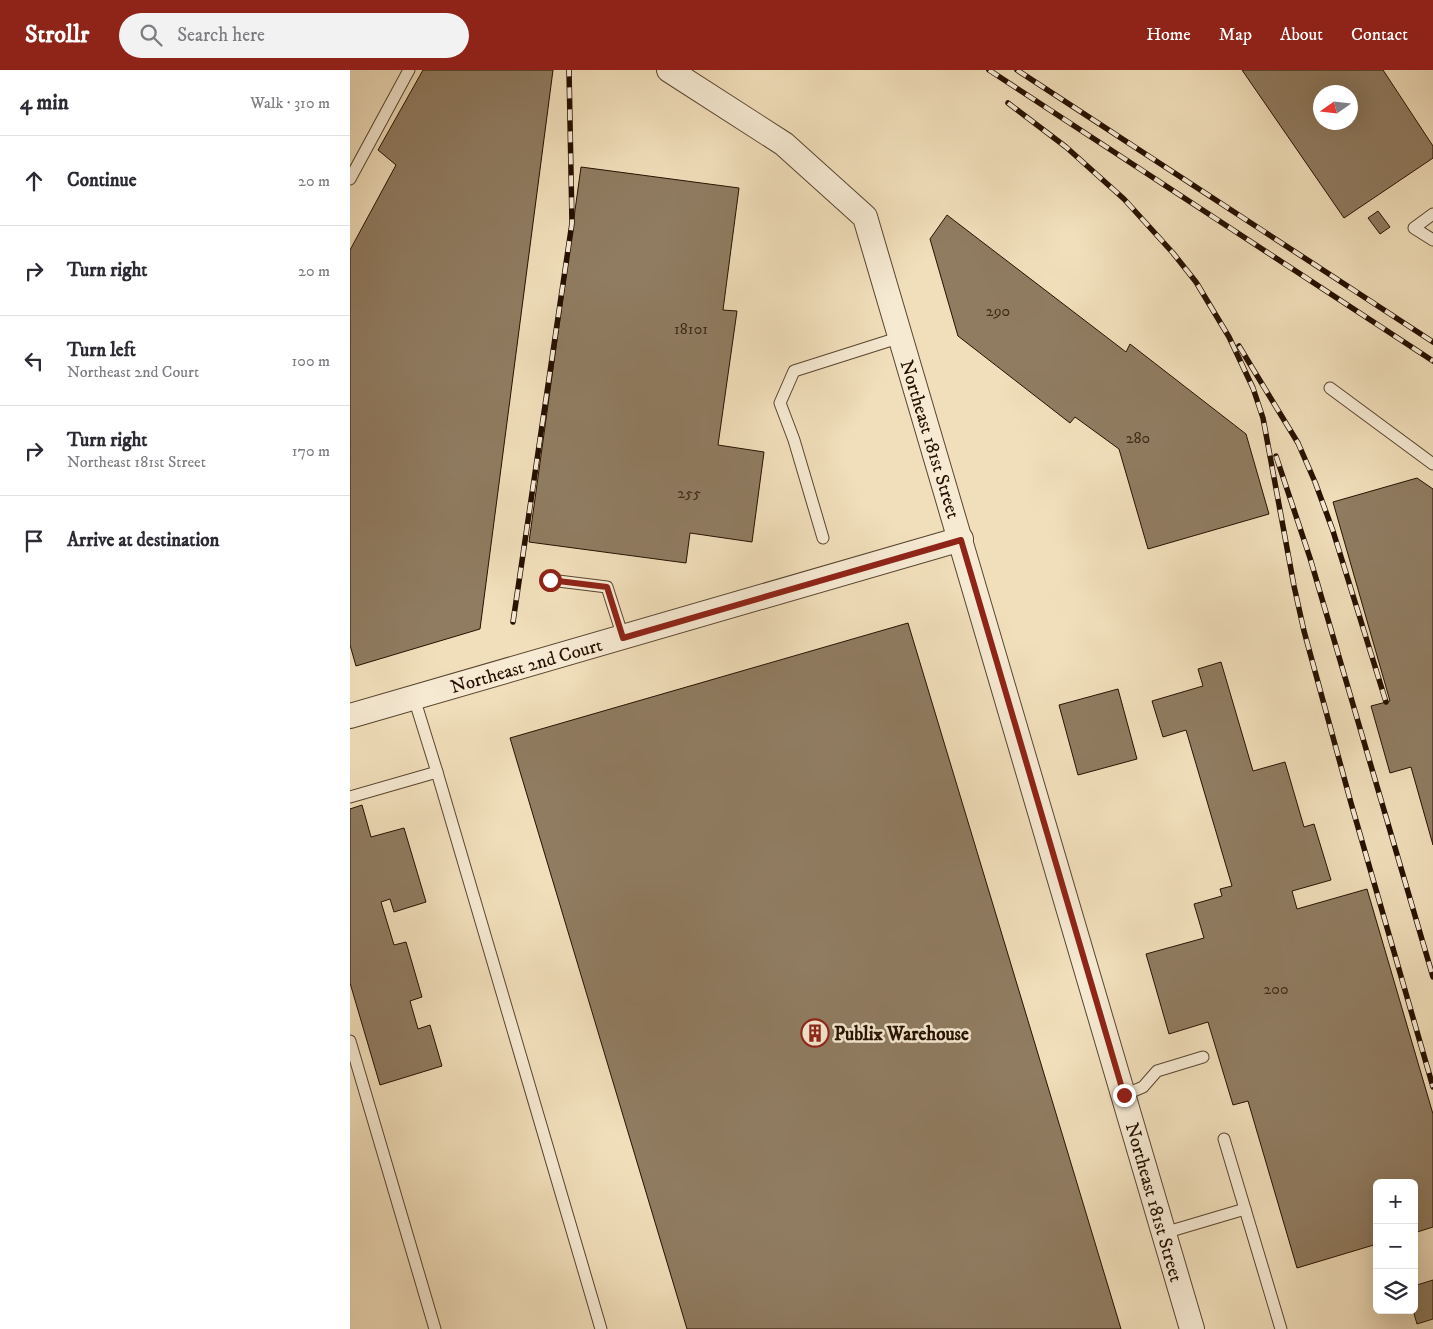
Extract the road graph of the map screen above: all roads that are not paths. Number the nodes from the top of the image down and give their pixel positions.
1 (409, 70) edge
2 (669, 70) edge
3 (350, 179) edge
4 (1433, 214) edge
5 (1433, 240) edge
6 (901, 337) junction
7 (1330, 388) dead end
8 (1433, 464) edge
9 (823, 538) dead end
10 (961, 540) junction
11 (550, 580) dead end
12 (623, 638) junction
13 (414, 698) junction
14 (350, 716) edge
15 (437, 772) junction
16 (350, 797) edge
17 (350, 1041) edge
18 (1203, 1057) dead end
19 (1124, 1095) junction
20 (1224, 1139) dead end
21 (1245, 1209) junction
22 (1164, 1233) junction
23 (435, 1329) edge
24 (601, 1329) edge
25 (1192, 1329) edge
26 (1280, 1329) edge

1 - 3 lane
2 - 6 street, Northeast 181st Street
4 - 5 lane
6 - 9 lane
6 - 10 street, Northeast 181st Street
7 - 8 lane
10 - 12 street, Northeast 2nd Court
10 - 19 street, Northeast 181st Street
11 - 12 lane
12 - 13 street, Northeast 2nd Court
13 - 14 street, Northeast 2nd Court
13 - 15 lane
15 - 16 lane
15 - 24 lane
17 - 23 lane
18 - 19 lane
19 - 22 street, Northeast 181st Street
20 - 21 lane
21 - 22 lane
21 - 26 lane
22 - 25 street, Northeast 181st Street

